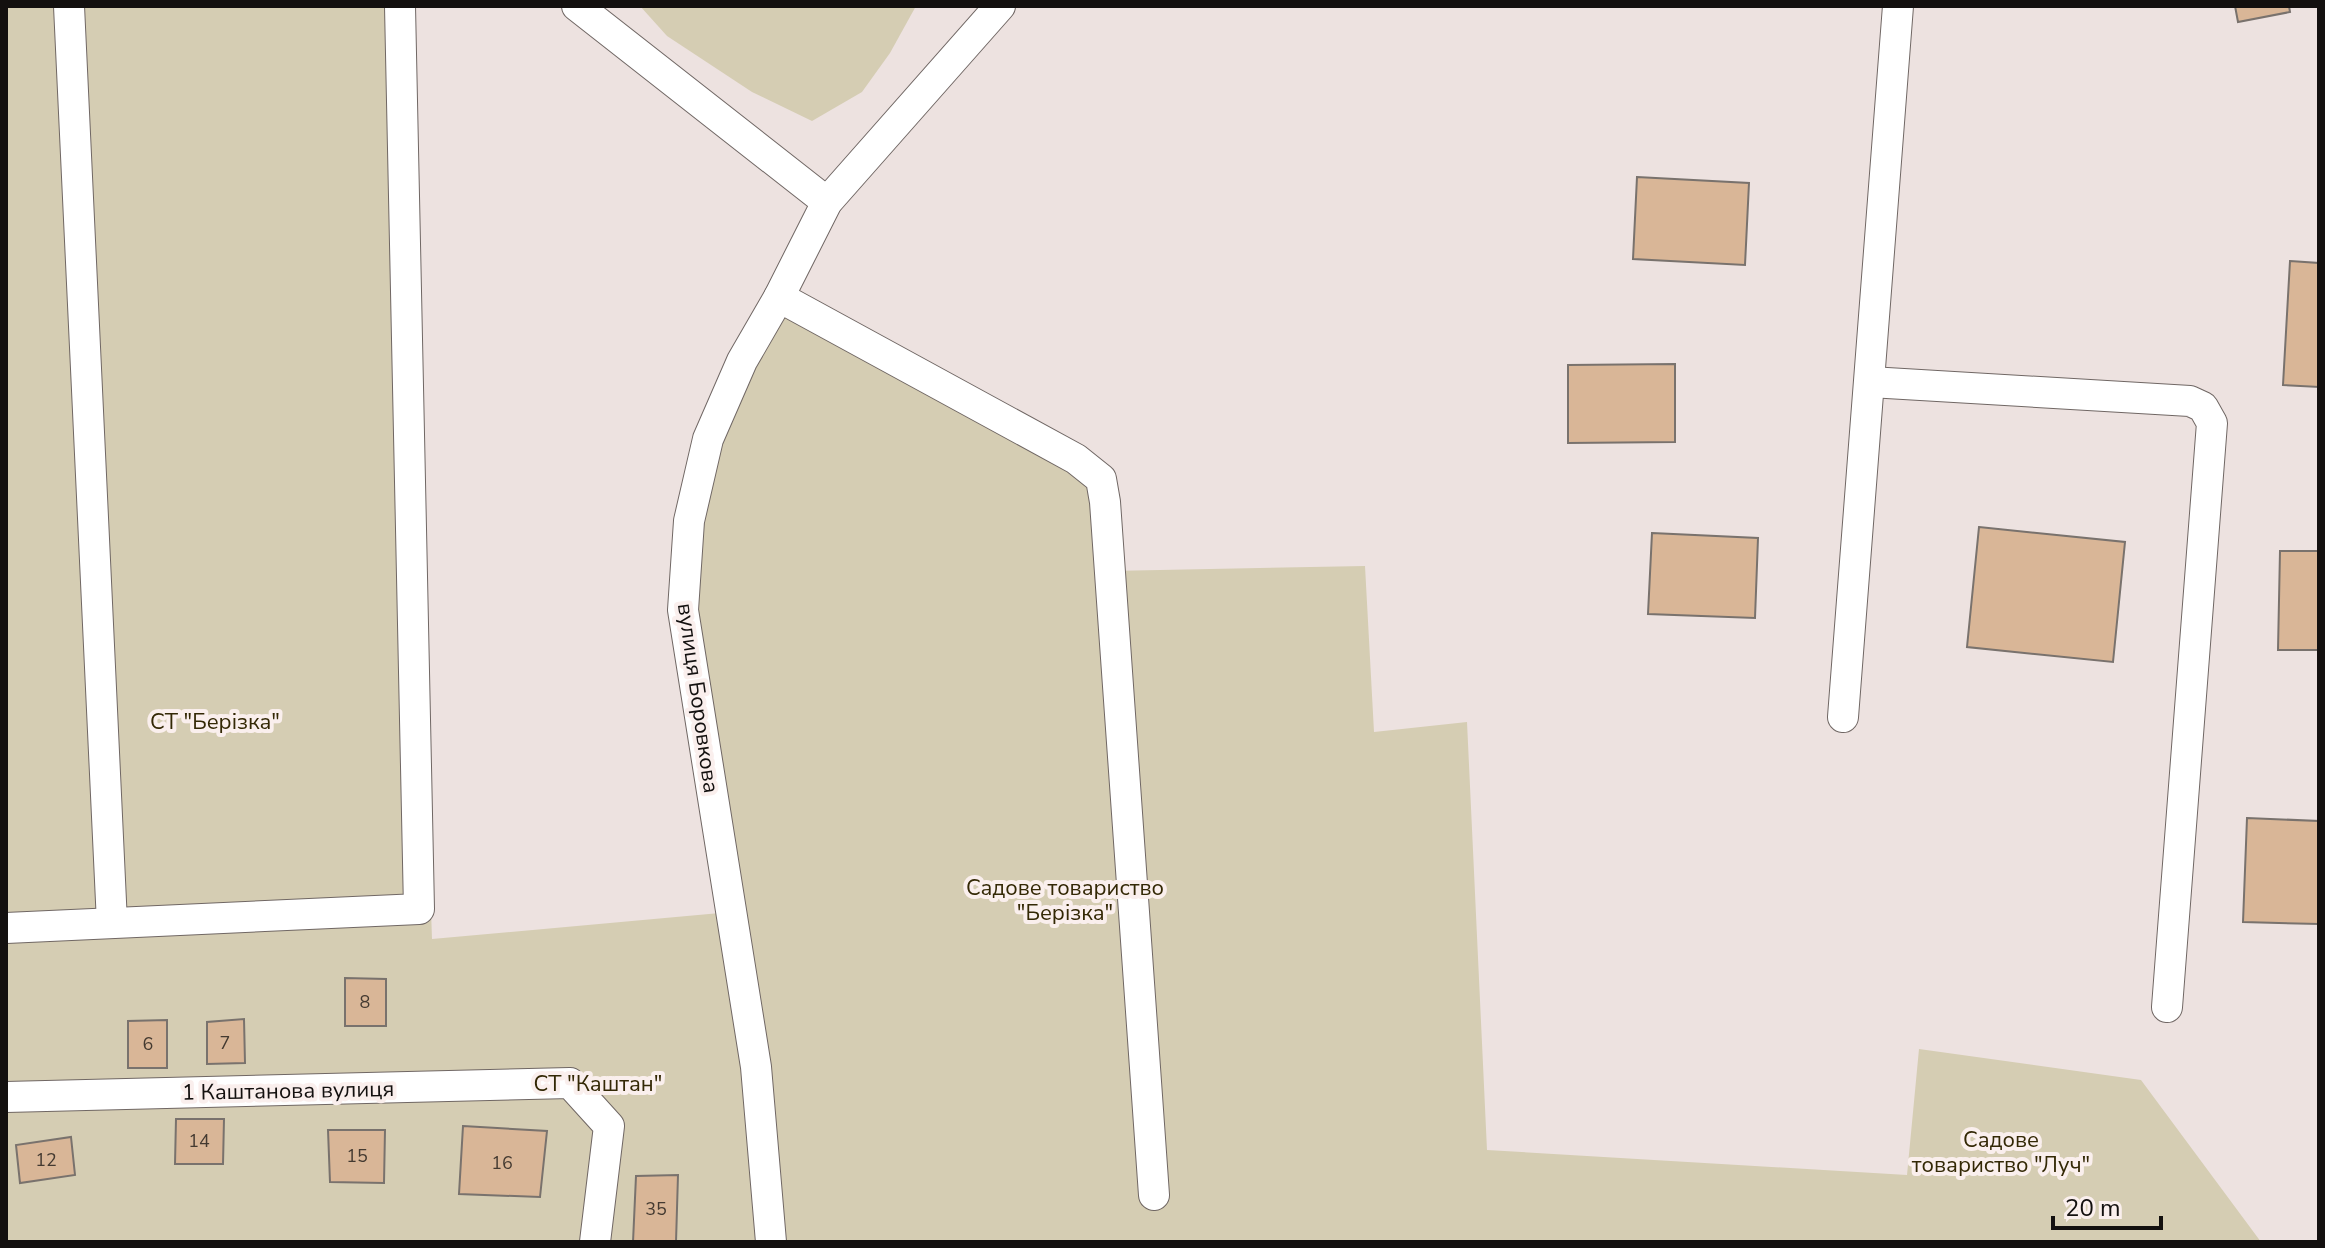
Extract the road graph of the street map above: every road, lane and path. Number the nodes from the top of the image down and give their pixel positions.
1 (69, 6) edge
2 (400, 6) edge
3 (577, 6) edge
4 (1000, 6) edge
5 (1898, 6) edge
6 (827, 202) junction
7 (779, 297) junction
8 (1870, 382) junction
9 (1843, 717) dead end
10 (112, 923) junction
11 (6, 928) edge
12 (2167, 1007) dead end
13 (6, 1097) edge
14 (1154, 1195) dead end
15 (595, 1242) edge
16 (771, 1242) edge

1 - 10 street
2 - 10 street
3 - 6 street
4 - 6 street, вулиця Боровкова
5 - 8 street
6 - 7 street, вулиця Боровкова
7 - 14 street
7 - 16 street, вулиця Боровкова
8 - 9 street
8 - 12 street
10 - 11 street
13 - 15 street, 1 Каштанова вулиця

